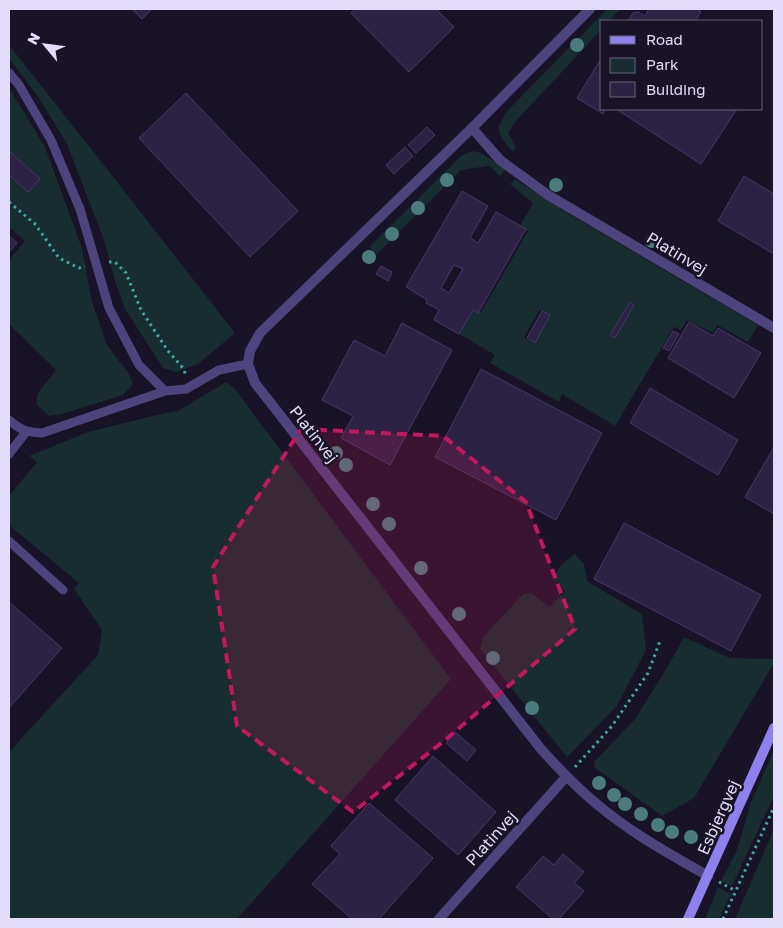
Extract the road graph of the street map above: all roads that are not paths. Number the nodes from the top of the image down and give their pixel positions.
1 (590, 9) edge
2 (9, 73) edge
3 (472, 128) junction
4 (774, 328) edge
5 (248, 364) junction
6 (165, 391) junction
7 (9, 420) edge
8 (26, 432) junction
9 (9, 454) edge
10 (9, 541) edge
11 (63, 590) dead end
12 (774, 728) edge
13 (566, 777) junction
14 (708, 876) junction
15 (439, 919) edge
16 (688, 919) edge

1 - 3 street
2 - 6 lane
3 - 4 street, Platinvej
3 - 5 street
5 - 6 lane
5 - 13 street, Platinvej
6 - 8 lane
7 - 8 lane
8 - 9 lane
10 - 11 lane
12 - 14 main road, Esbjergvej
13 - 14 street, Platinvej
13 - 15 street, Platinvej
14 - 16 main road, Esbjergvej

